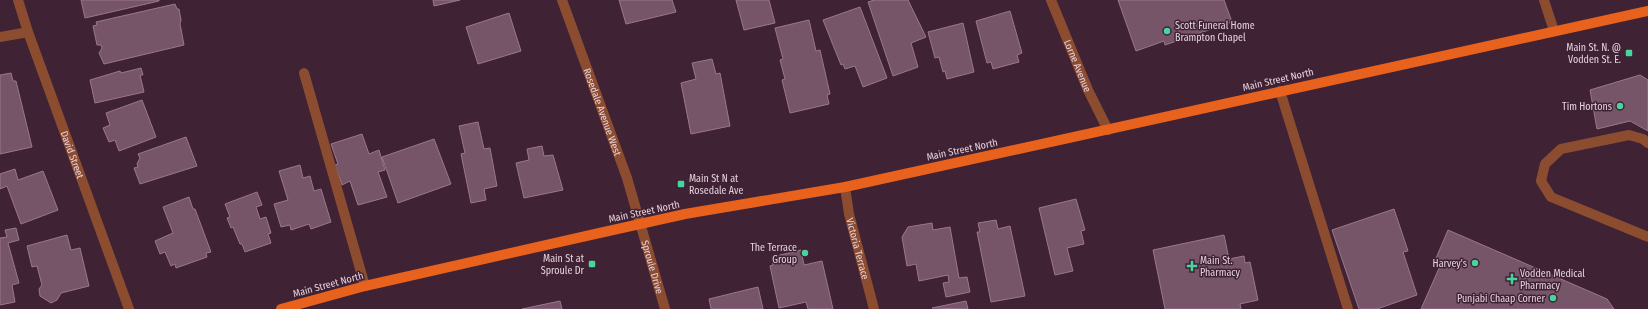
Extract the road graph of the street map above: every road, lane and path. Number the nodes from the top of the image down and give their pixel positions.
1 (18, 0) edge
2 (562, 0) edge
3 (1051, 0) edge
4 (1544, 0) edge
5 (1648, 11) edge
6 (1554, 31) junction
7 (28, 32) junction
8 (0, 37) edge
9 (304, 73) dead end
10 (1280, 91) junction
11 (1108, 130) junction
12 (1648, 143) edge
13 (845, 187) junction
14 (640, 224) junction
15 (1648, 237) edge
16 (365, 286) junction
17 (129, 309) edge
18 (284, 309) edge
19 (665, 309) edge
20 (874, 309) edge
21 (1348, 309) edge

1 - 7 street, David Street
2 - 14 street, Rosedale Avenue West
3 - 11 street, Lorne Avenue
4 - 6 street
5 - 6 main road, Main Street North
6 - 10 main road, Main Street North
7 - 8 street
7 - 17 street, David Street
9 - 16 street
10 - 11 main road, Main Street North
10 - 21 street
11 - 13 main road, Main Street North
12 - 15 street
13 - 14 main road, Main Street North
13 - 20 street, Victoria Terrace
14 - 16 main road, Main Street North
14 - 19 street, Sproule Drive
16 - 18 main road, Main Street North

